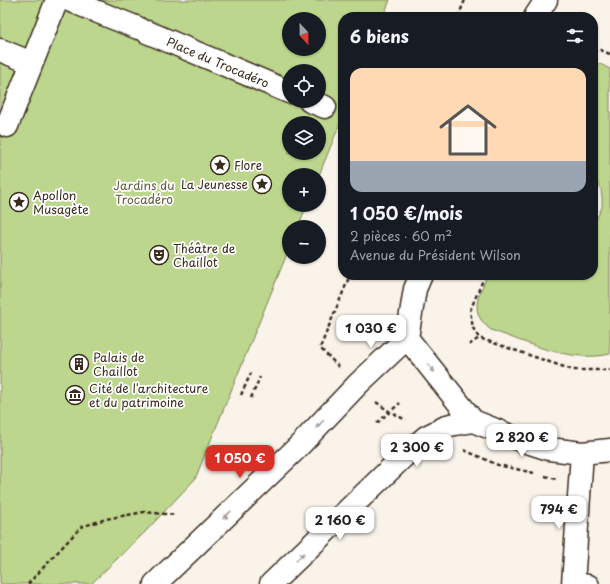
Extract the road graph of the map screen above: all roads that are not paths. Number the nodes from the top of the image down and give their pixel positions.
1 (546, 0) edge
2 (58, 1) edge
3 (538, 12) edge
4 (0, 50) edge
5 (32, 63) junction
6 (282, 89) edge
7 (3, 135) edge
8 (419, 280) edge
9 (407, 338) junction
10 (473, 421) junction
11 (610, 450) edge
12 (582, 453) junction
13 (579, 583) edge
14 (155, 584) edge
15 (271, 584) edge

1 - 3 main road
2 - 5 main road, Place du Trocadéro
2 - 6 main road, Place du Trocadéro
4 - 5 main road
5 - 7 main road, Place du Trocadéro
8 - 9 main road
9 -> 10 main road
9 -> 14 main road
10 - 12 main road
15 -> 10 main road
11 - 12 main road
12 - 13 main road

